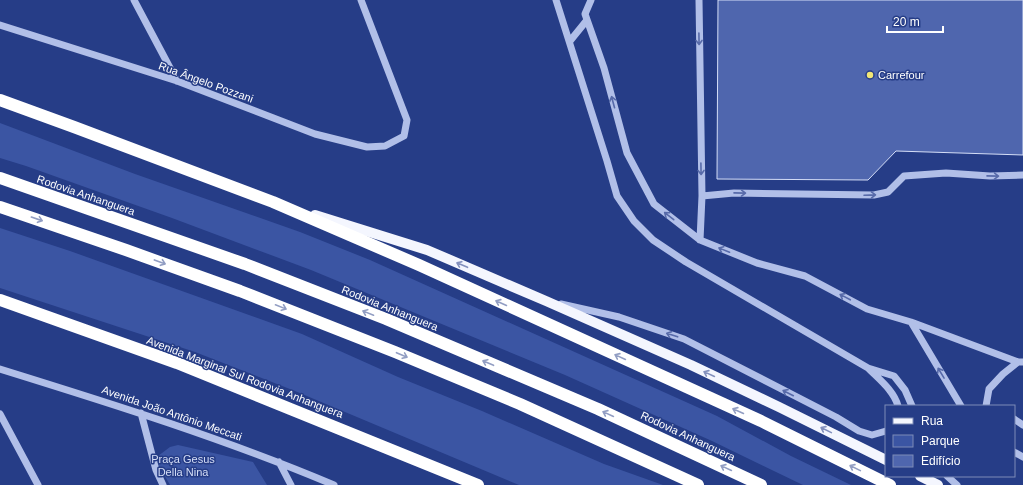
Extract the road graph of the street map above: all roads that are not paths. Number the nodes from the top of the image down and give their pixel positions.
1 (134, 0) edge
2 (361, 0) edge
3 (556, 0) edge
4 (592, 0) edge
5 (699, 0) edge
6 (587, 20) junction
7 (0, 25) edge
8 (570, 40) junction
9 (177, 81) junction
10 (0, 100) edge
11 (1023, 175) edge
12 (0, 178) edge
13 (702, 196) junction
14 (273, 202) junction
15 (0, 207) edge
16 (700, 240) junction
17 (0, 300) edge
18 (546, 301) junction
19 (911, 322) junction
20 (1021, 362) edge
21 (868, 368) junction
22 (0, 369) edge
23 (987, 404) edge
24 (898, 405) edge
25 (912, 405) edge
26 (960, 405) edge
27 (141, 413) junction
28 (0, 414) edge
29 (885, 431) edge
30 (885, 459) edge
31 (279, 462) junction
32 (922, 477) edge
33 (948, 477) edge
34 (38, 485) edge
35 (163, 485) edge
36 (291, 485) edge
37 (334, 485) edge
38 (478, 485) edge
39 (698, 485) edge
40 (761, 485) edge
41 (890, 485) edge
42 (938, 485) edge
43 (957, 485) edge

1 - 9 street
2 - 9 street, Rua Ângelo Pozzani
3 - 8 street
4 - 6 street
5 -> 13 street
6 - 8 street
16 -> 6 street
7 - 9 street, Rua Ângelo Pozzani
8 - 21 street
10 - 14 highway
13 -> 11 street
40 -> 12 highway, Rodovia Anhanguera
13 - 16 street
18 -> 14 main road
41 -> 14 highway
15 -> 39 highway
19 -> 16 street
17 - 38 highway, Avenida Marginal Sul Rodovia Anhanguera
29 -> 18 street
30 -> 18 main road
19 - 20 street
26 -> 19 street
20 - 23 street
21 - 24 street
21 - 25 street
22 - 27 street, Avenida João Antônio Meccati
27 - 31 street, Avenida João Antônio Meccati
27 - 35 street
28 - 34 street
31 - 36 street
31 - 37 street, Avenida João Antônio Meccati
32 - 42 main road
33 - 43 street

